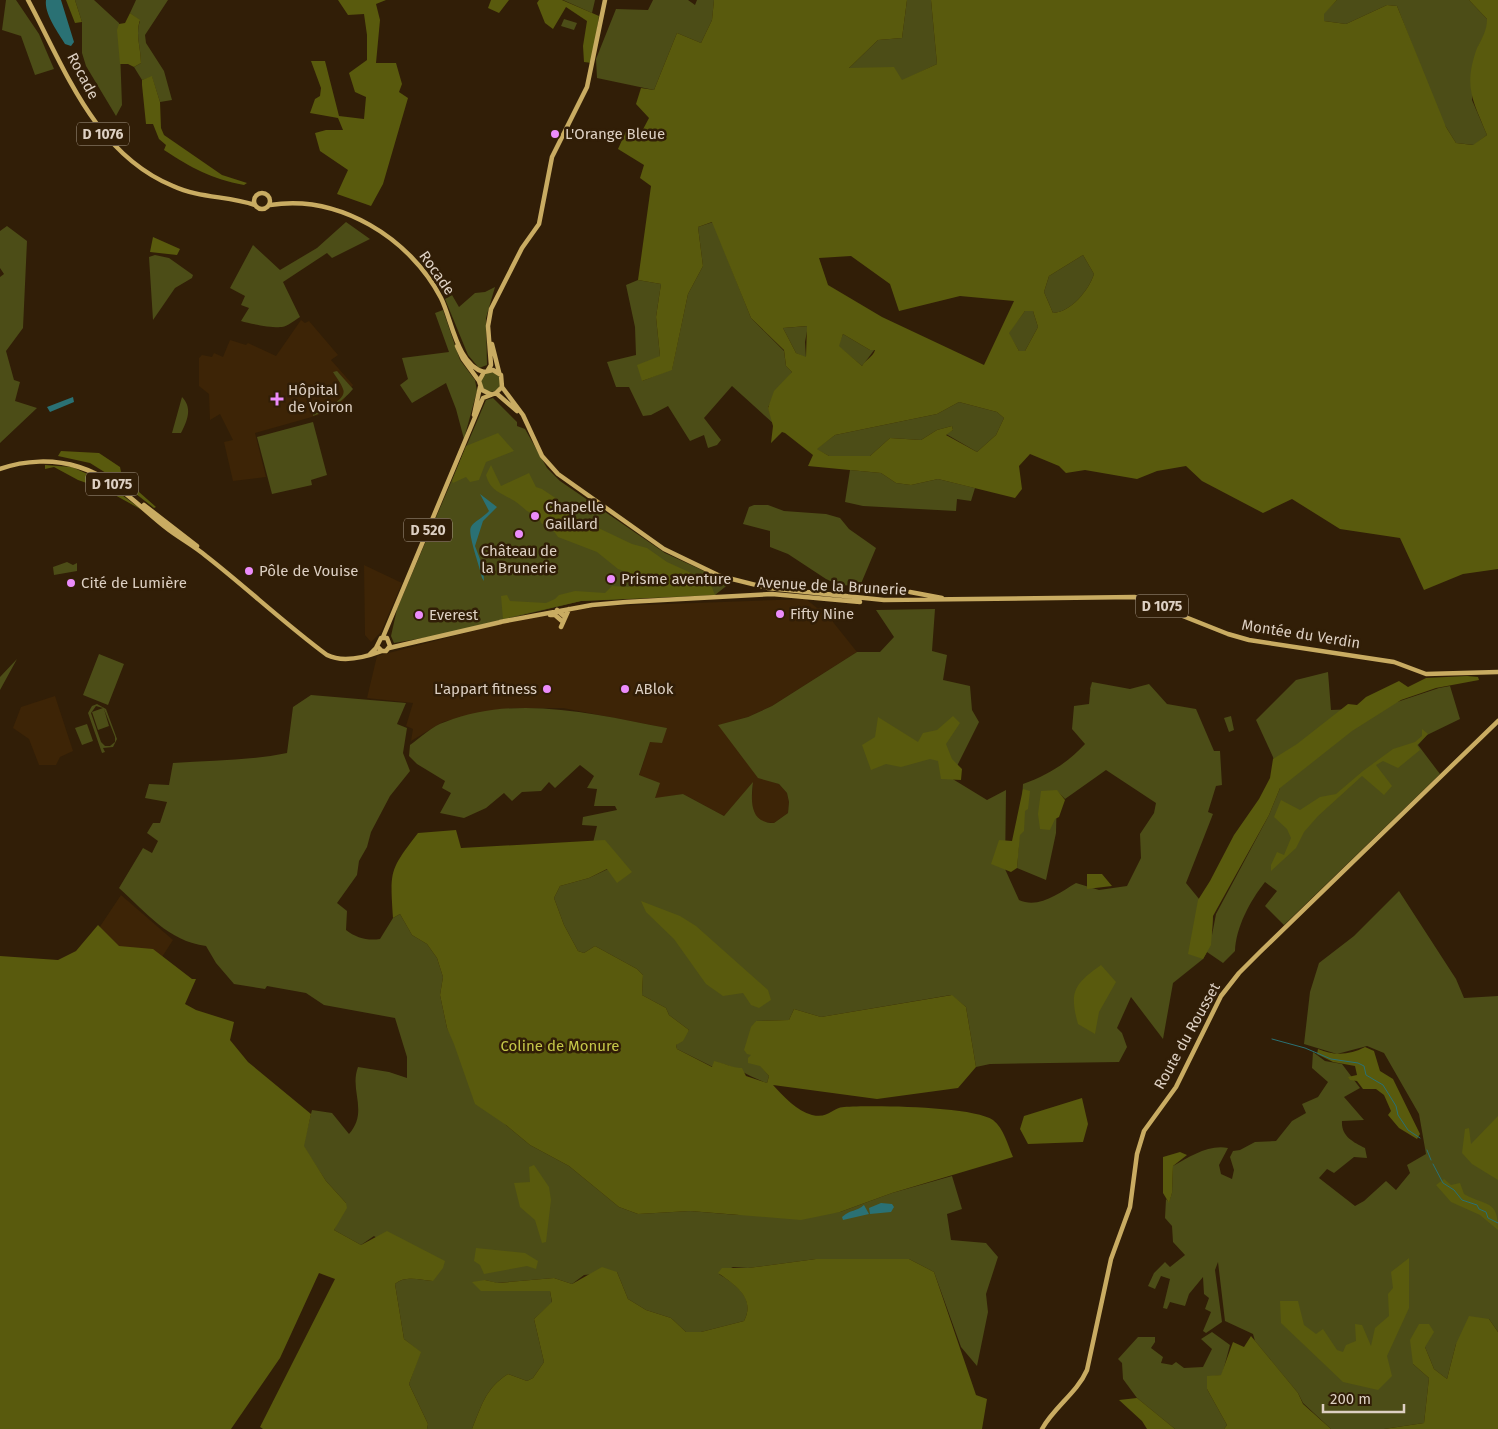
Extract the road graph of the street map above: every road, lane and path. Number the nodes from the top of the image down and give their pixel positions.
1 (28, 0) edge
2 (606, 0) edge
3 (255, 198) junction
4 (270, 198) junction
5 (236, 200) junction
6 (284, 202) junction
7 (255, 204) junction
8 (270, 205) junction
9 (451, 323) junction
10 (489, 331) junction
11 (486, 371) junction
12 (499, 372) junction
13 (479, 381) junction
14 (480, 387) junction
15 (502, 387) junction
16 (496, 393) junction
17 (490, 394) junction
18 (525, 422) junction
19 (469, 434) junction
20 (0, 468) edge
21 (768, 588) junction
22 (910, 592) dead end
23 (817, 596) junction
24 (950, 599) junction
25 (984, 599) junction
26 (569, 609) junction
27 (557, 610) junction
28 (527, 618) junction
29 (391, 619) junction
30 (500, 622) junction
31 (563, 622) junction
32 (383, 637) junction
33 (389, 644) junction
34 (377, 646) junction
35 (382, 651) junction
36 (369, 655) junction
37 (1498, 672) edge
38 (1498, 720) edge
39 (1042, 1429) edge

1 - 5 main road, Rocade / D 1076
2 - 10 main road
3 - 4 main road
3 - 5 main road, Rocade / D 1076
3 - 7 main road
4 - 6 main road, Rocade
4 - 8 main road
5 - 7 main road, Rocade / D 1076
6 - 8 main road, Rocade
6 - 9 main road, Rocade
7 - 8 main road
9 - 11 main road, Rocade
9 - 13 main road, Rocade
10 - 11 main road
10 - 12 main road
11 - 12 main road
11 - 13 main road
12 - 15 main road
13 - 14 main road
14 - 17 main road
14 - 19 main road, D 520
15 - 16 main road
15 - 18 main road
16 - 17 main road
16 - 18 main road
17 - 19 main road, D 520
18 - 21 main road
19 - 29 main road, D 520
20 - 36 main road, D 1075
21 - 23 main road, D 1075
21 - 24 main road, D 1075
22 - 24 main road
23 - 25 main road, Avenue de la Brunerie / D 1075
23 - 26 main road, Avenue de la Brunerie / D 1075
24 - 25 main road, D 1075
25 - 37 main road, Montée du Verdin / D 1075
26 - 27 main road, Avenue de la Brunerie / D 1075
26 - 31 main road
27 - 28 main road, Avenue de la Brunerie / D 1075
27 - 30 main road, Avenue de la Brunerie / D 1075
27 - 31 main road
28 - 30 main road, Avenue de la Brunerie / D 1075
28 - 31 main road
29 - 32 main road, D 520
29 - 33 main road, D 520
30 - 33 main road, Avenue de la Brunerie / D 1075
32 - 33 main road
32 - 34 main road
33 - 35 main road
34 - 35 main road
34 - 36 main road
35 - 36 main road, D 1075
38 - 39 main road, Route du Rousset

